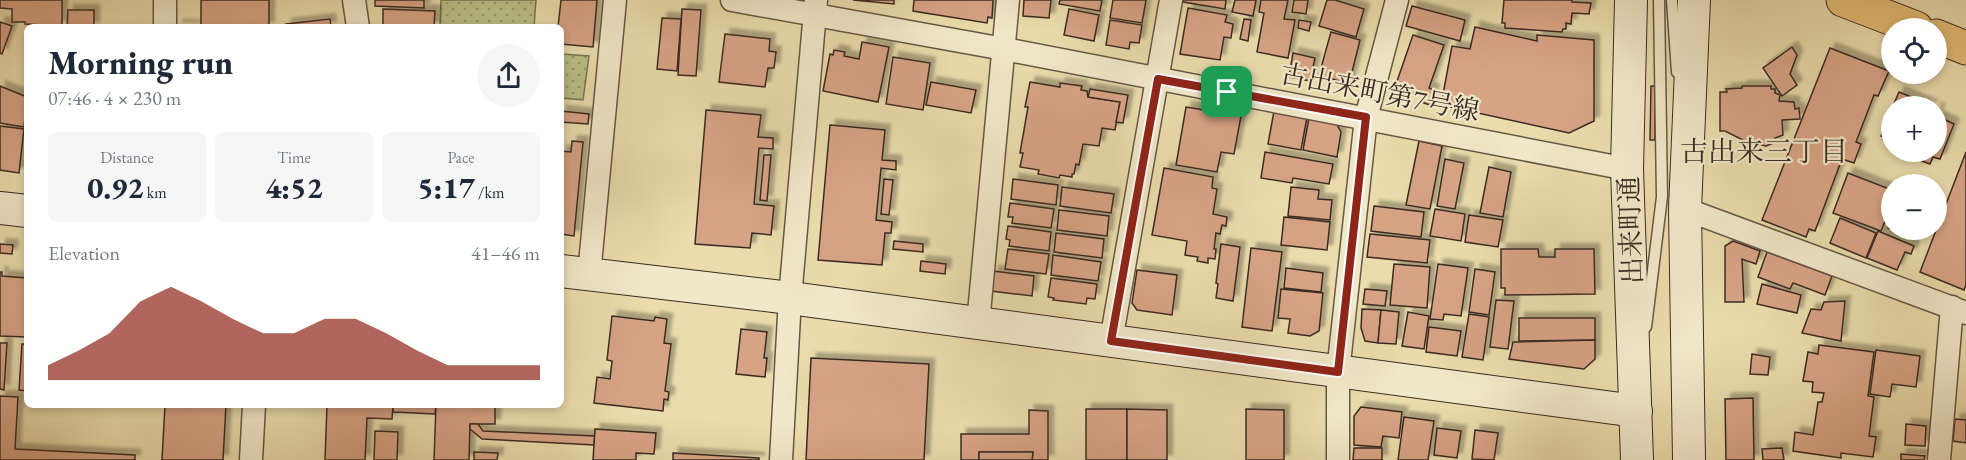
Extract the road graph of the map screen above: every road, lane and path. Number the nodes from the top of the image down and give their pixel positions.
1 (165, 0) edge
2 (354, 0) edge
3 (615, 0) edge
4 (732, 0) edge
5 (1008, 0) edge
6 (1171, 0) edge
7 (1397, 0) edge
8 (1631, 0) edge
9 (1659, 0) edge
10 (1672, 0) edge
11 (1694, 0) edge
12 (1843, 0) edge
13 (815, 8) edge
14 (1890, 18) edge
15 (165, 24) edge
16 (358, 24) edge
17 (1947, 40) edge
18 (1966, 48) edge
19 (1004, 49) junction
20 (1158, 79) junction
21 (1677, 81) dead end
22 (1678, 92) dead end
23 (1366, 117) junction
24 (1627, 168) junction
25 (0, 208) edge
26 (1685, 209) junction
27 (24, 211) edge
28 (575, 273) edge
29 (790, 298) junction
30 (1959, 310) edge
31 (978, 324) junction
32 (1111, 341) junction
33 (1338, 372) junction
34 (254, 408) edge
35 (1636, 411) junction
36 (250, 460) edge
37 (782, 460) edge
38 (1338, 460) edge
39 (1637, 460) edge
40 (1689, 460) edge
41 (1939, 460) edge

1 - 15 street
2 - 16 street
3 - 28 street
4 - 13 street, 古出来町第7号線
5 - 19 street
6 - 20 street
7 - 23 street
8 - 24 street, 出来町通
9 - 35 lane
10 - 21 lane
11 - 26 street, 出来町通
12 - 14 main road
13 - 19 street, 古出来町第7号線
13 - 29 street
17 - 18 main road
19 - 20 street, 古出来町第7号線
19 - 31 street
20 - 23 street, 古出来町第7号線
20 - 32 street
22 - 26 lane
23 - 24 street, 古出来町第7号線
23 - 33 street
24 - 35 street, 出来町通
25 - 27 street
26 - 30 street
26 - 40 street, 出来町通
28 - 29 street
29 - 31 street
29 - 37 street
30 - 41 street
31 - 32 street
32 - 33 street
33 - 35 street
33 - 38 street
34 - 36 street
35 - 39 street, 出来町通

